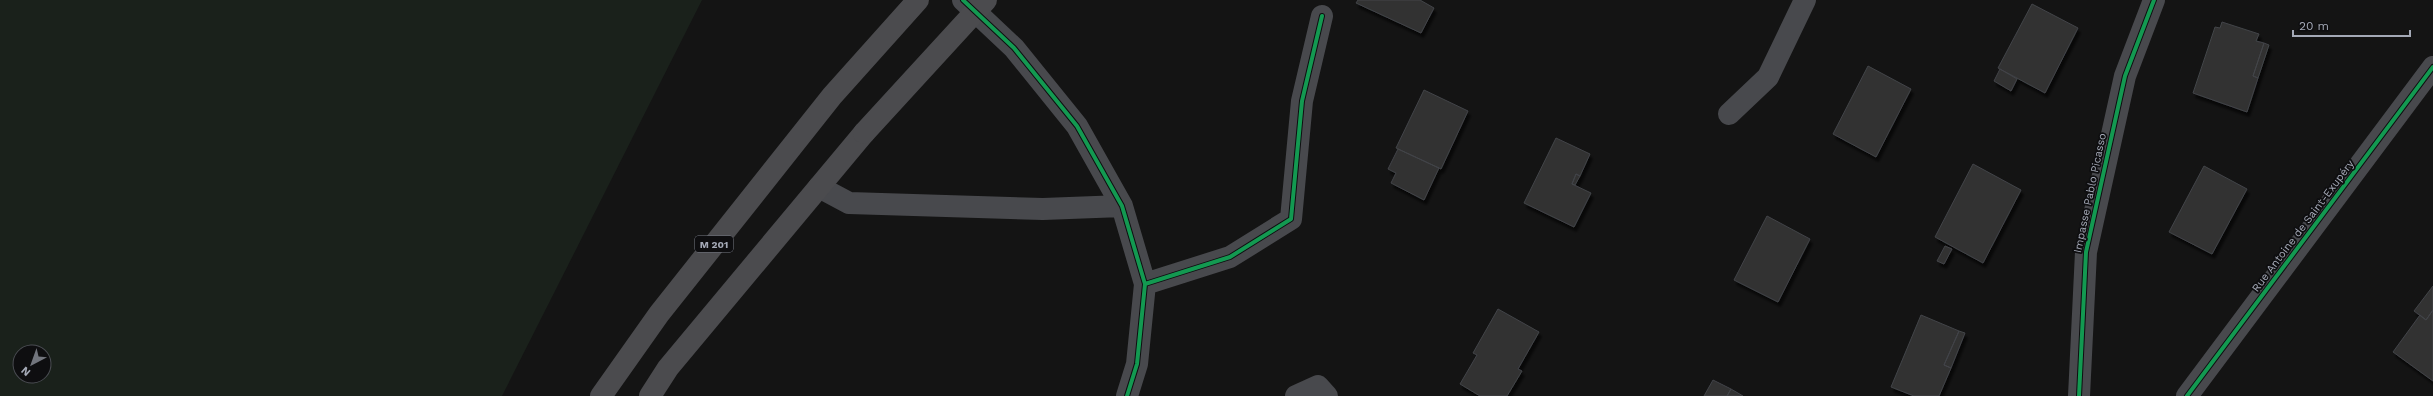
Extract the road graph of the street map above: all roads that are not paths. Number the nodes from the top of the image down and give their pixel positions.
1 (918, 0) edge
2 (963, 0) edge
3 (986, 0) edge
4 (1805, 0) edge
5 (2154, 0) edge
6 (1322, 16) dead end
7 (2433, 67) edge
8 (1729, 114) dead end
9 (819, 187) junction
10 (1122, 206) junction
11 (1145, 284) junction
12 (601, 396) edge
13 (650, 396) edge
14 (1127, 396) edge
15 (1296, 396) edge
16 (1327, 396) edge
17 (2079, 396) edge
18 (2187, 396) edge

1 - 12 highway, M 201
2 - 10 street
3 - 9 highway, bridge
4 - 8 street
5 - 17 street, Impasse Pablo Picasso
6 - 11 street
7 - 18 street, Rue Antoine de Saint-Exupéry
9 - 10 street
9 - 13 highway
10 - 11 street
11 - 14 street
15 - 16 street

